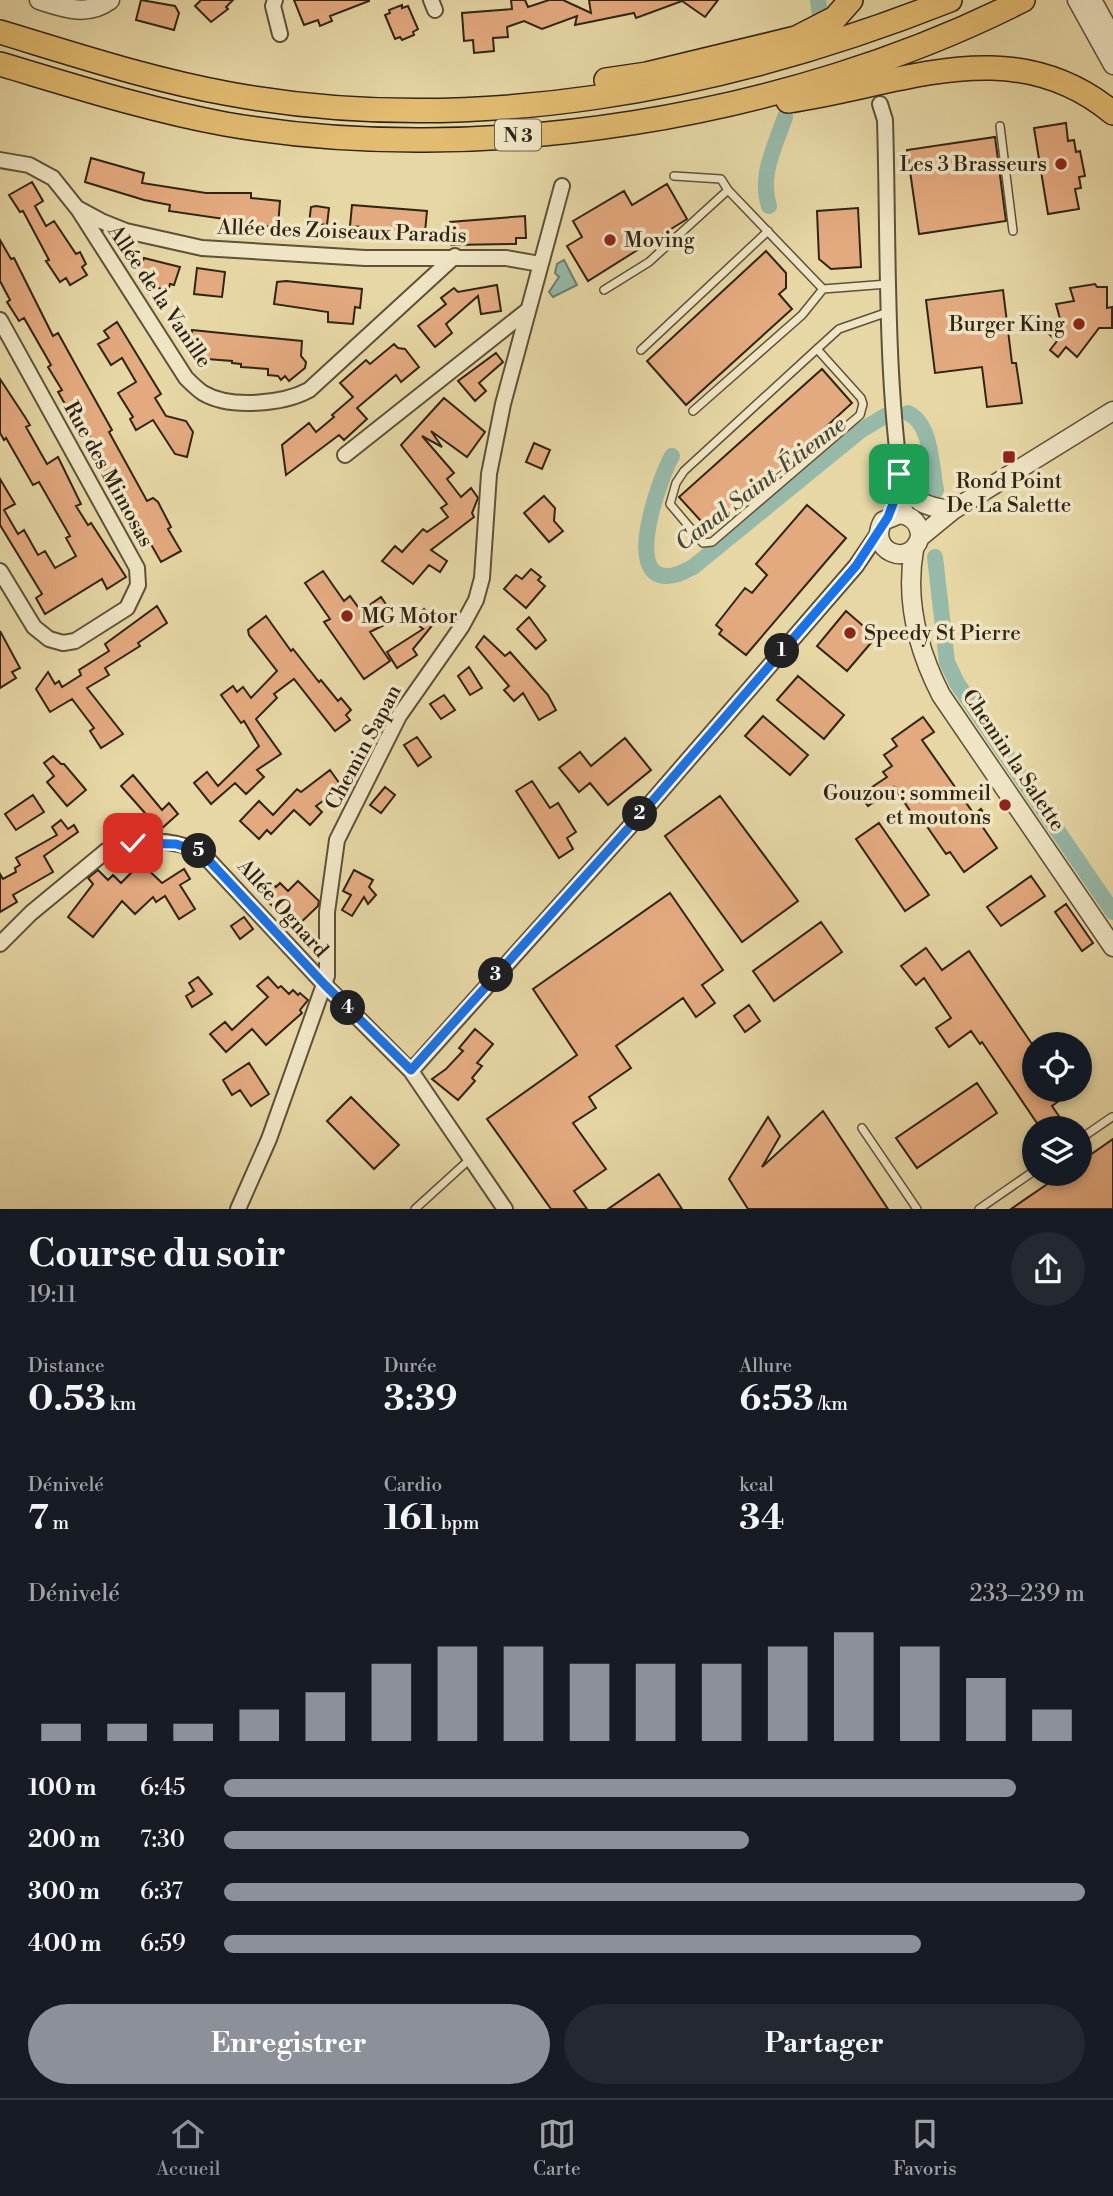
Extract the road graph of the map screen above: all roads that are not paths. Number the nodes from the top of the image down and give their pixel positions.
1 (39, 0) edge
2 (110, 0) edge
3 (275, 0) edge
4 (851, 0) edge
5 (950, 0) edge
6 (1023, 0) edge
7 (1077, 0) edge
8 (1092, 0) edge
9 (0, 32) edge
10 (280, 34) dead end
11 (1113, 38) edge
12 (0, 64) edge
13 (1113, 65) edge
14 (880, 104) dead end
15 (429, 109) junction
16 (1113, 113) edge
17 (663, 118) junction
18 (1000, 126) dead end
19 (0, 160) edge
20 (674, 176) dead end
21 (562, 186) dead end
22 (728, 190) junction
23 (78, 208) junction
24 (768, 231) junction
25 (1013, 231) dead end
26 (455, 256) junction
27 (540, 264) junction
28 (889, 284) junction
29 (604, 289) dead end
30 (823, 289) junction
31 (527, 310) junction
32 (888, 312) junction
33 (0, 320) edge
34 (817, 349) junction
35 (641, 350) dead end
36 (693, 411) dead end
37 (1113, 411) edge
38 (345, 455) dead end
39 (899, 474) junction
40 (953, 510) junction
41 (897, 521) junction
42 (917, 544) junction
43 (890, 553) junction
44 (856, 566) junction
45 (0, 571) edge
46 (910, 584) junction
47 (0, 944) edge
48 (1113, 947) edge
49 (325, 985) junction
50 (411, 1070) junction
51 (1112, 1116) edge
52 (862, 1128) dead end
53 (1092, 1130) edge
54 (470, 1159) junction
55 (1022, 1179) edge
56 (238, 1209) edge
57 (415, 1209) edge
58 (505, 1209) edge
59 (917, 1209) edge
60 (979, 1209) edge

1 - 2 street
3 - 10 street
4 - 15 highway
5 - 15 highway, N 3
6 - 17 highway, N 3
7 - 13 street
8 - 11 street
9 - 15 highway, N 3
12 - 17 highway, N 3
14 - 28 street
16 - 17 highway
18 - 25 lane
19 - 23 street, Allée des Zoiseaux Paradis
20 - 22 lane
21 - 27 street, Chemin Sapan
22 - 24 lane
22 - 29 lane
23 - 26 street, Allée des Zoiseaux Paradis
23 - 26 street, Allée de la Vanille
24 - 30 lane
24 - 35 lane
26 - 27 street, Allée des Zoiseaux Paradis
27 - 31 street, Chemin Sapan
28 - 30 lane
28 - 32 street
30 - 36 lane
31 - 38 street
31 - 49 street, Chemin Sapan
32 - 34 lane
32 - 39 street
33 - 45 street, Rue des Mimosas
34 - 34 lane
37 - 40 street
39 - 40 street
39 - 41 street
40 - 41 street
40 - 42 street
41 - 42 street
41 - 43 street
41 - 44 street
42 - 43 street
42 - 46 street, Chemin la Salette
43 - 44 street
43 - 46 street, Chemin la Salette
44 - 50 street
46 - 48 street, Chemin la Salette
47 - 49 street, Allée Ognard
49 - 50 street, Allée Ognard
49 - 56 street, Chemin Sapan
50 - 54 street, Allée Ognard
51 - 53 lane
52 - 59 lane
54 - 57 lane
54 - 58 street, Allée Ognard
55 - 60 lane

